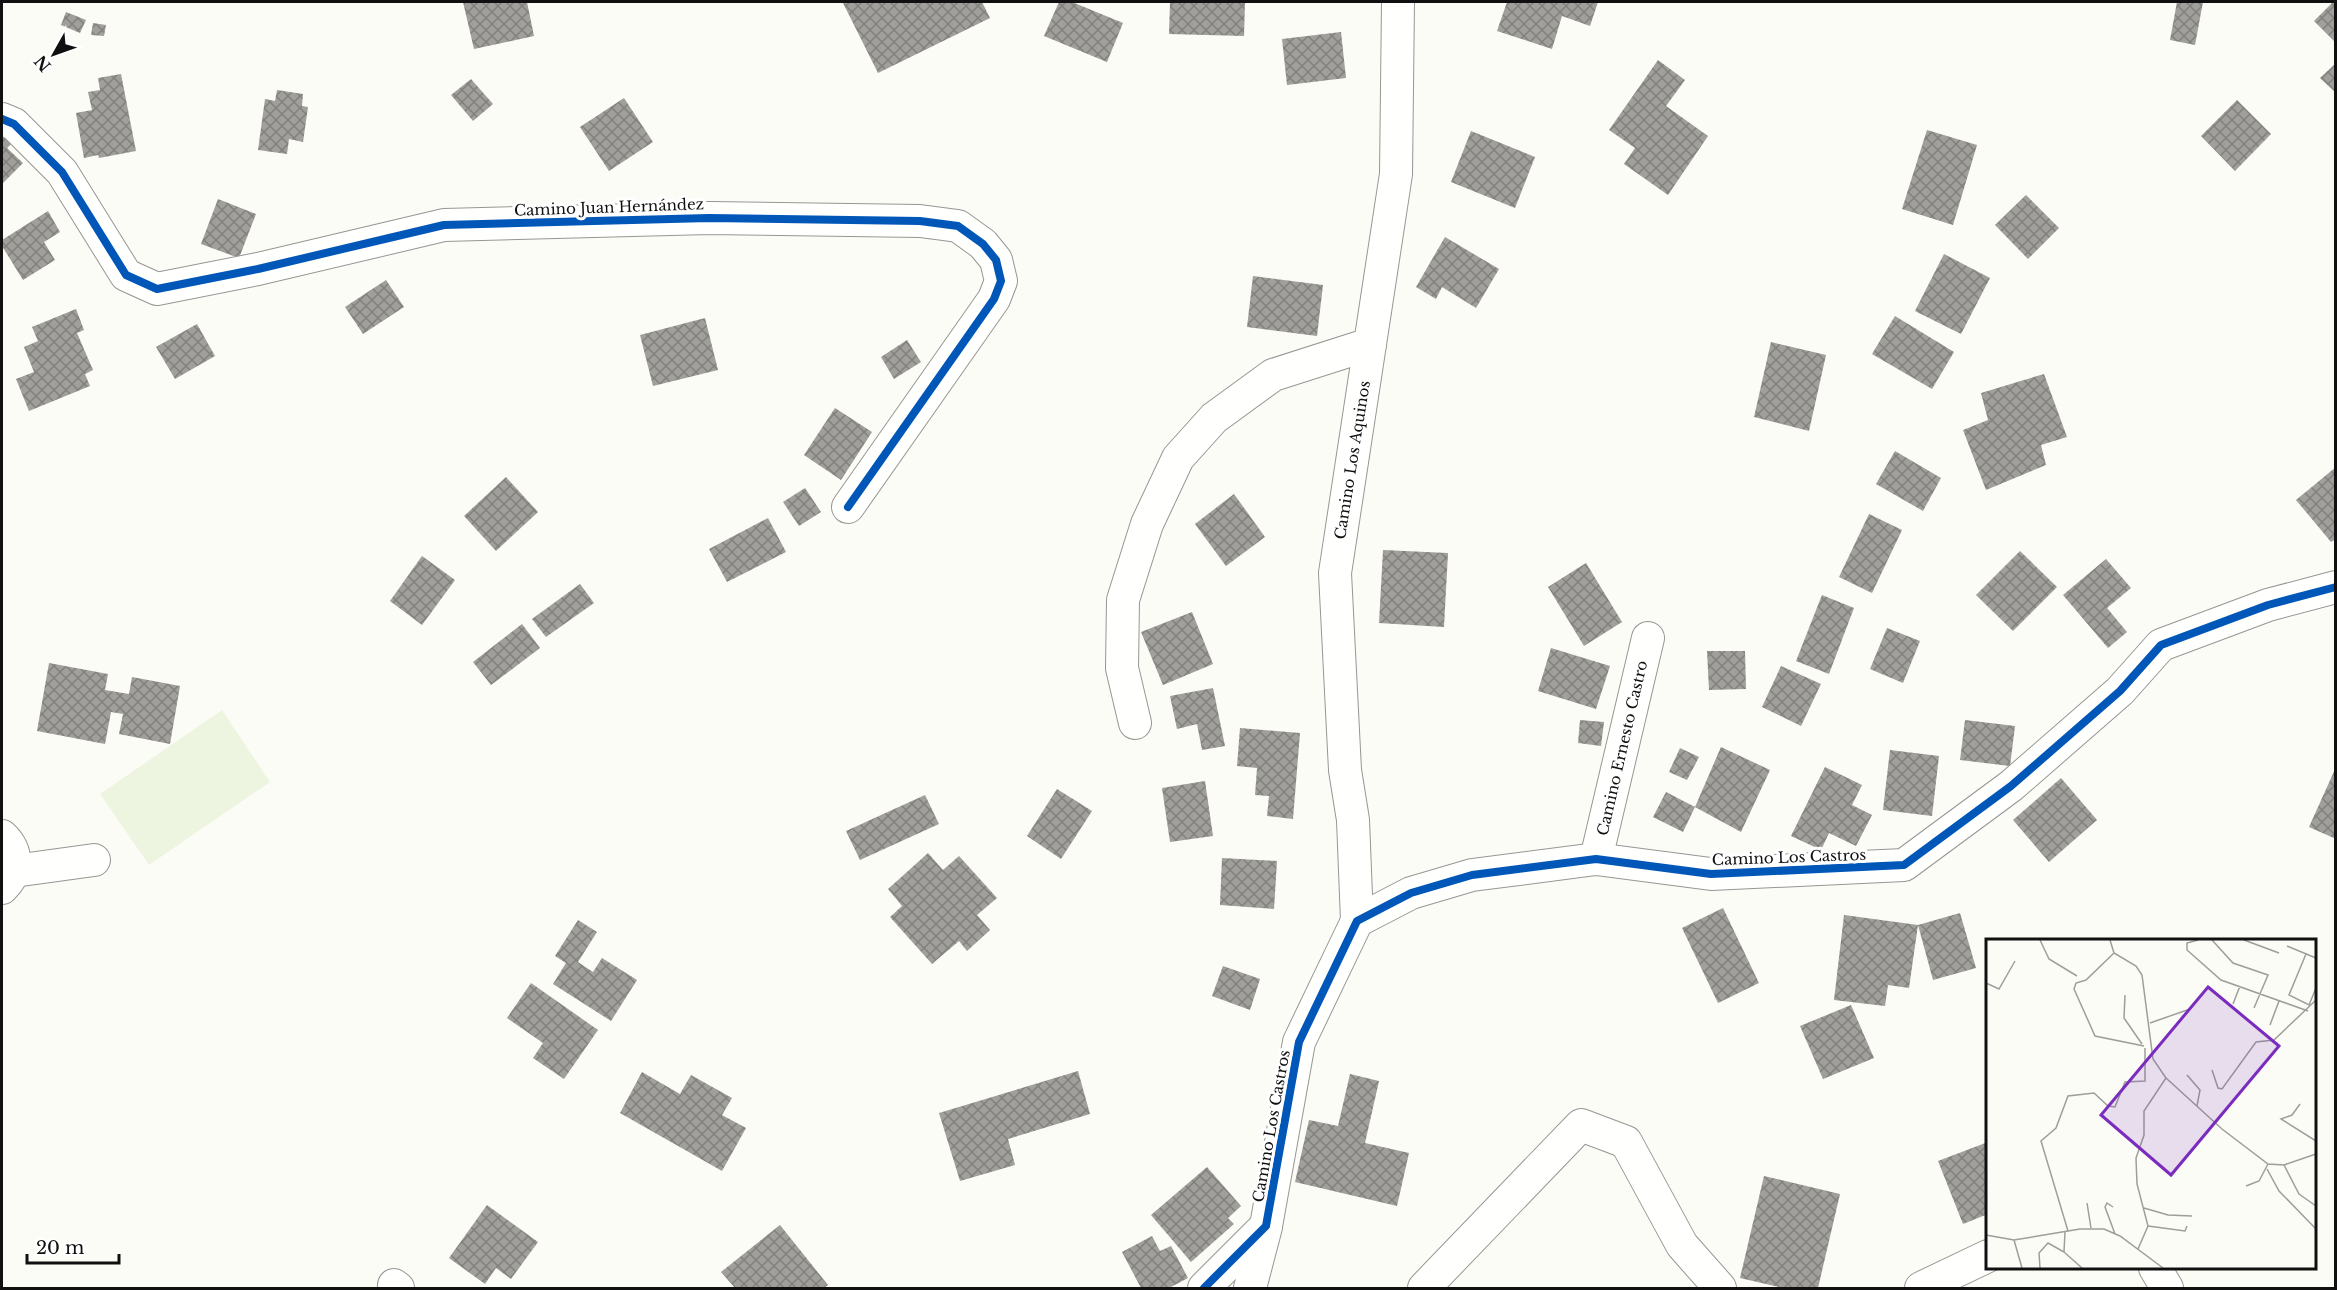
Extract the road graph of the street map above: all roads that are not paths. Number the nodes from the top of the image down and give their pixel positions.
1 (1398, 2) edge
2 (2, 119) edge
3 (1370, 344) junction
4 (848, 507) dead end
5 (2336, 587) edge
6 (1648, 638) dead end
7 (1135, 723) dead end
8 (2, 836) edge
9 (1596, 859) junction
10 (93, 860) dead end
11 (8, 879) edge
12 (1357, 921) junction
13 (1266, 1226) junction
14 (1986, 1257) edge
15 (2156, 1269) edge
16 (1204, 1288) edge
17 (1250, 1288) edge
18 (1424, 1288) edge
19 (1720, 1288) edge
20 (1921, 1288) edge
21 (2167, 1288) edge

1 - 3 street, Camino Los Aquinos
2 - 4 street, Camino Juan Hernández
3 - 7 street
3 - 12 street, Camino Los Aquinos
5 - 9 street, Camino Los Castros
6 - 9 street, Camino Ernesto Castro
8 - 11 street
9 - 12 street, Camino Los Castros
10 - 11 street
12 - 13 street, Camino Los Castros
13 - 16 street
13 - 17 street, Camino Los Castros
14 - 20 street
15 - 21 street
18 - 19 street

